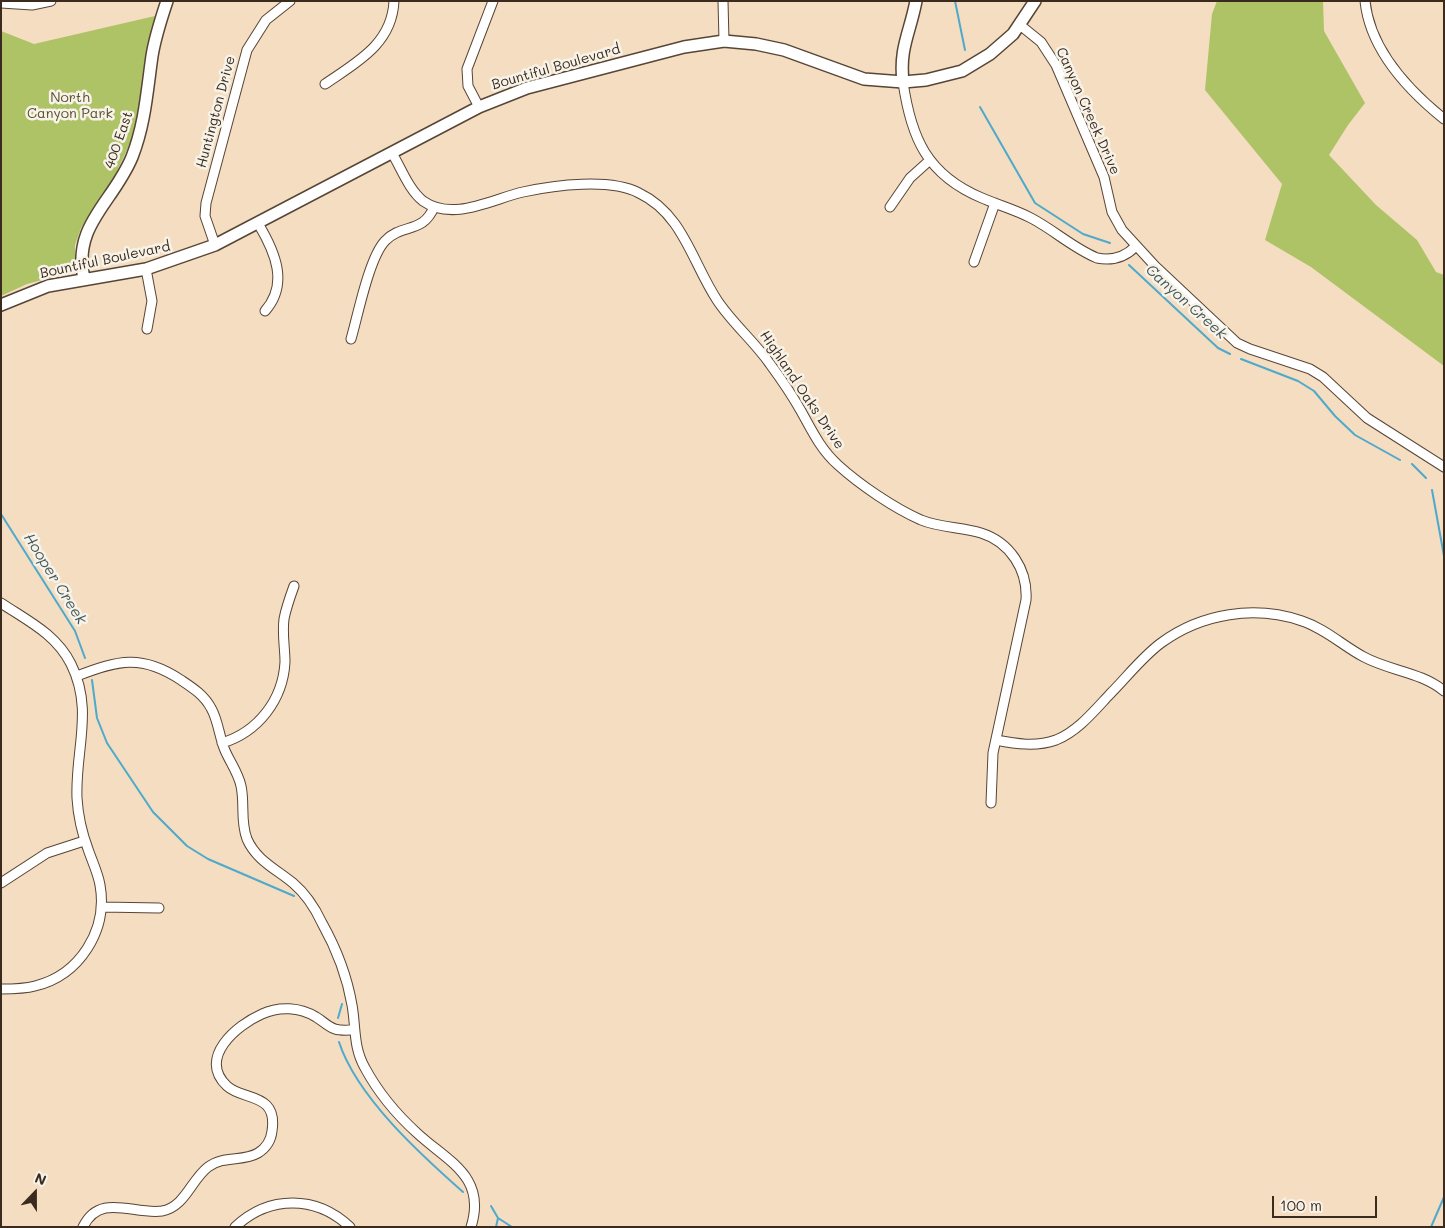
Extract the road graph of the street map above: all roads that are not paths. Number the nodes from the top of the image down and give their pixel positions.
1 (51, 1) edge
2 (167, 1) edge
3 (290, 1) edge
4 (394, 1) edge
5 (493, 1) edge
6 (723, 1) edge
7 (916, 1) edge
8 (1034, 1) edge
9 (1365, 1) edge
10 (1, 3) edge
11 (1020, 25) junction
12 (724, 41) junction
13 (904, 82) junction
14 (324, 84) dead end
15 (479, 107) junction
16 (1444, 119) edge
17 (392, 153) junction
18 (930, 160) junction
19 (995, 203) junction
20 (434, 207) junction
21 (890, 207) dead end
22 (259, 225) junction
23 (216, 246) junction
24 (1136, 247) junction
25 (974, 262) dead end
26 (146, 269) junction
27 (84, 279) junction
28 (1, 305) edge
29 (265, 311) dead end
30 (147, 329) dead end
31 (351, 339) dead end
32 (1444, 467) edge
33 (294, 586) dead end
34 (1, 603) edge
35 (77, 676) junction
36 (1444, 692) edge
37 (996, 740) junction
38 (222, 743) junction
39 (991, 803) dead end
40 (84, 841) junction
41 (1, 882) edge
42 (102, 907) junction
43 (159, 908) dead end
44 (1, 989) edge
45 (354, 1030) junction
46 (83, 1227) edge
47 (235, 1227) edge
48 (350, 1227) edge
49 (471, 1227) edge

1 - 10 street
2 - 27 main road, 400 East
3 - 23 street, Huntington Drive
4 - 14 street
5 - 15 street
6 - 12 street
7 - 13 main road
8 - 11 main road, Bountiful Boulevard
9 - 16 street
11 - 13 main road, Bountiful Boulevard
11 - 24 street, Canyon Creek Drive
12 - 13 main road, Bountiful Boulevard
12 - 15 main road, Bountiful Boulevard
13 - 18 street
15 - 17 main road, Bountiful Boulevard
17 - 20 street
17 - 22 main road, Bountiful Boulevard
18 - 19 street
18 - 21 street
19 - 24 street
19 - 25 street
20 - 31 street
20 - 37 street, Highland Oaks Drive
22 - 23 main road, Bountiful Boulevard
22 - 29 street
23 - 26 main road, Bountiful Boulevard
24 - 32 street, Canyon Creek Drive
26 - 27 main road, Bountiful Boulevard
26 - 30 street
27 - 28 main road, Bountiful Boulevard
33 - 38 street
34 - 35 street
35 - 38 street
35 - 40 street
36 - 37 street
37 - 39 street, Highland Oaks Drive
38 - 45 street
40 - 41 street
40 - 42 street
42 - 43 street
42 - 44 street
45 - 46 street
45 - 49 street
47 - 48 street

